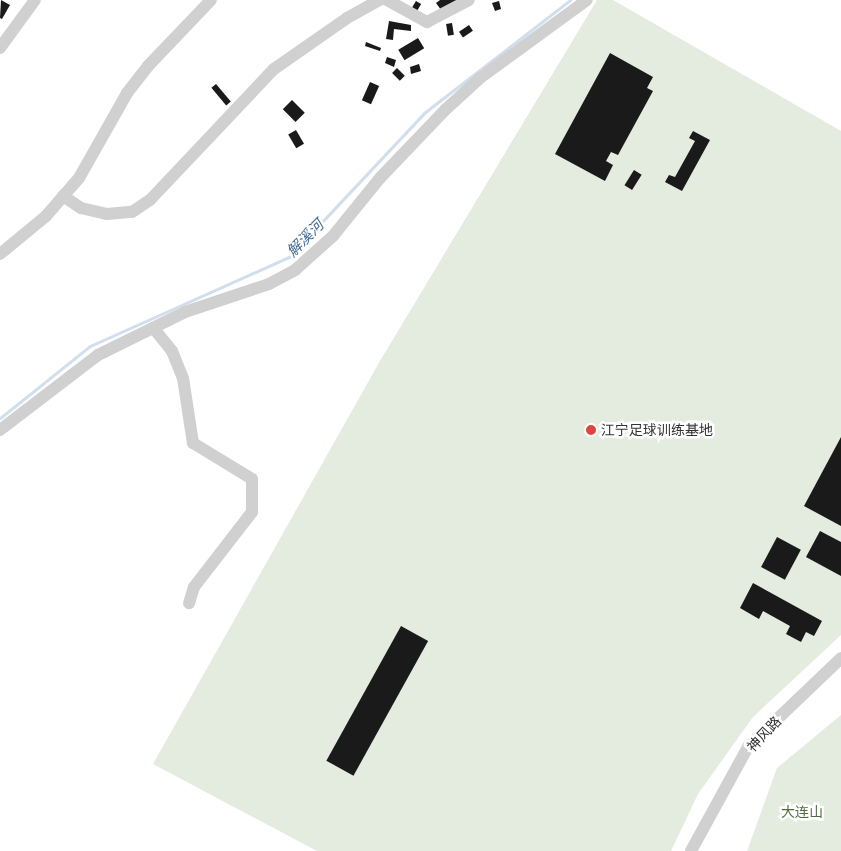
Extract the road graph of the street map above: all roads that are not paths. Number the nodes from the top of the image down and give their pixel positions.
1 (35, 0) edge
2 (211, 0) edge
3 (380, 0) edge
4 (387, 0) edge
5 (469, 0) edge
6 (587, 0) edge
7 (0, 48) edge
8 (63, 196) junction
9 (0, 254) edge
10 (154, 330) junction
11 (0, 430) edge
12 (189, 603) dead end
13 (841, 658) edge
14 (691, 851) edge

1 - 7 street
2 - 8 street
3 - 8 street
4 - 5 street
6 - 10 street
8 - 9 street
10 - 11 street
10 - 12 street
13 - 14 street, 神风路

